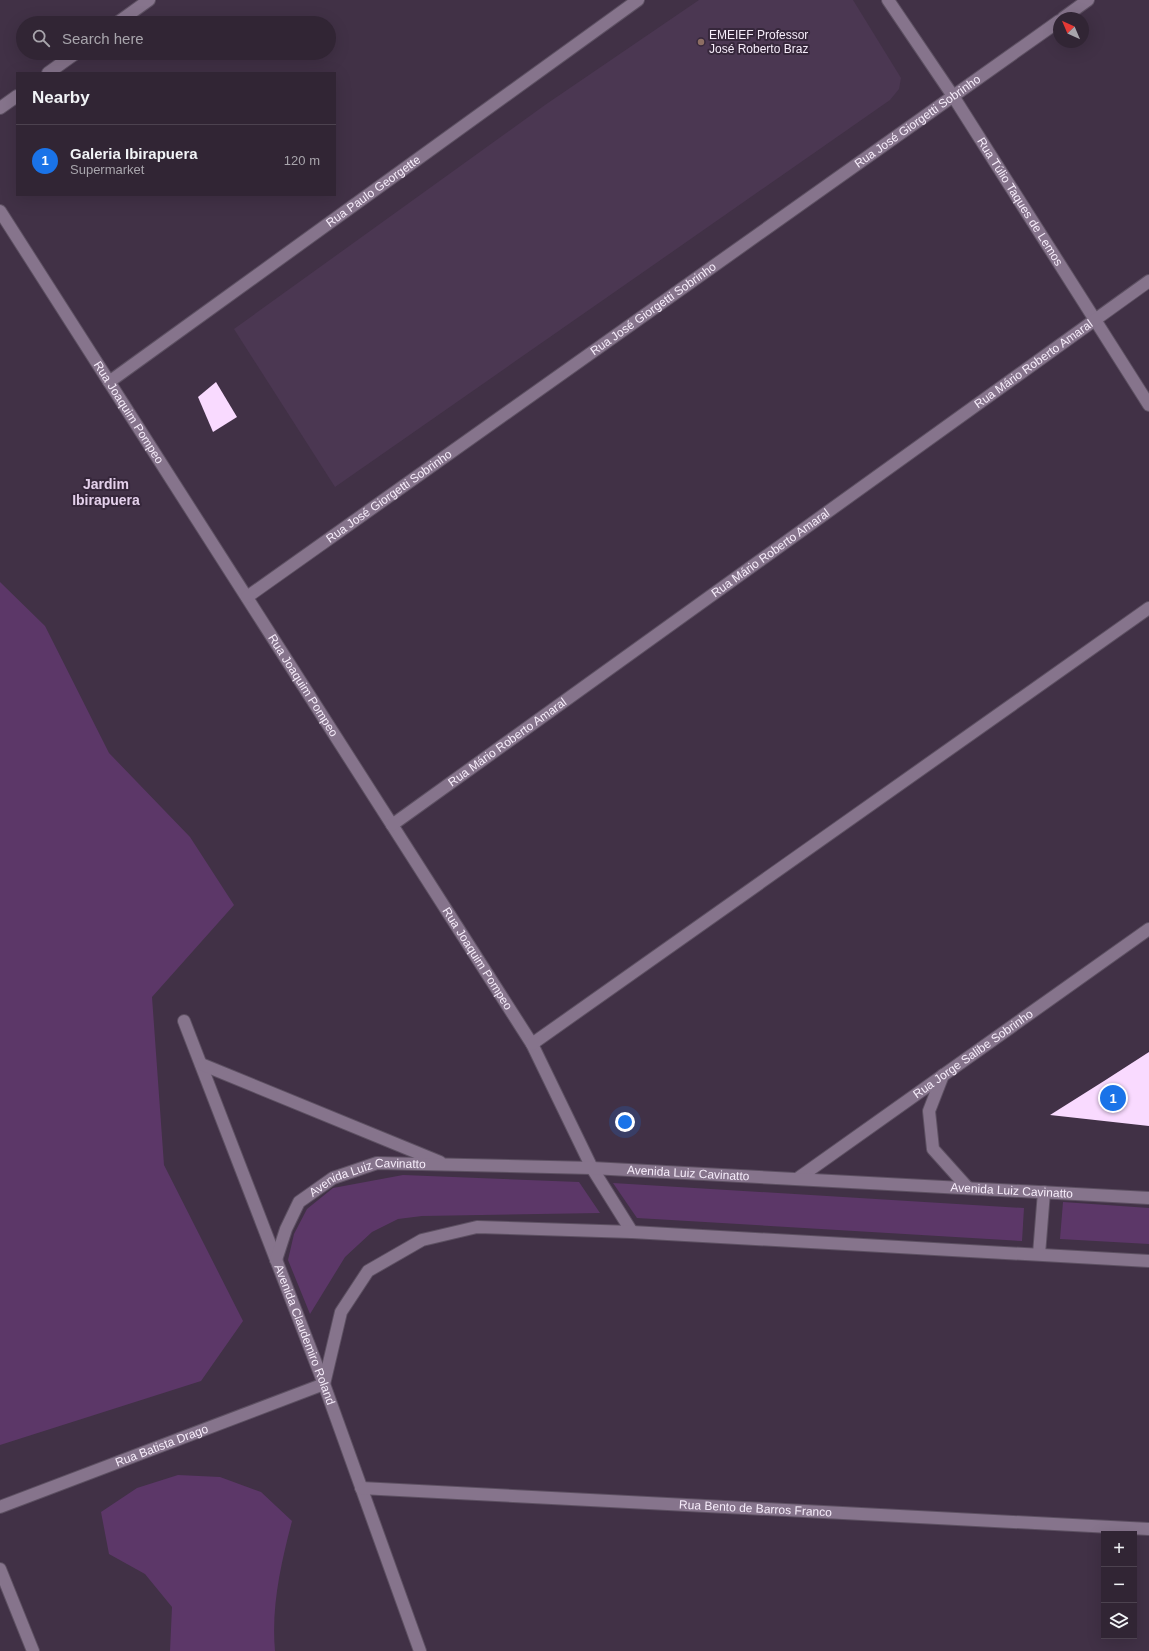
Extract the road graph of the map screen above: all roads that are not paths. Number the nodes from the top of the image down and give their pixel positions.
1 (149, 0) edge
2 (638, 0) edge
3 (888, 0) edge
4 (1088, 0) edge
5 (1071, 12) edge
6 (127, 16) edge
7 (1053, 25) edge
8 (66, 60) edge
9 (49, 72) edge
10 (953, 96) junction
11 (16, 97) edge
12 (0, 108) edge
13 (0, 211) edge
14 (1149, 281) edge
15 (1095, 319) junction
16 (109, 382) junction
17 (1149, 405) edge
18 (247, 597) junction
19 (1149, 608) edge
20 (392, 825) junction
21 (1149, 929) edge
22 (184, 1021) dead end
23 (532, 1044) junction
24 (201, 1064) junction
25 (943, 1075) junction
26 (447, 1165) junction
27 (592, 1168) junction
28 (797, 1179) junction
29 (968, 1188) junction
30 (1044, 1192) junction
31 (1149, 1198) edge
32 (632, 1232) junction
33 (1040, 1254) junction
34 (276, 1260) junction
35 (1149, 1261) edge
36 (324, 1384) junction
37 (361, 1488) junction
38 (0, 1507) edge
39 (1149, 1529) edge
40 (0, 1569) edge
41 (33, 1651) edge
42 (420, 1651) edge

1 - 6 street
2 - 16 street, Rua Paulo Georgette
3 - 10 street, Rua Túlio Taques de Lemos
4 - 5 street
7 - 10 street, Rua José Giorgetti Sobrinho
8 - 9 street
10 - 15 street, Rua Túlio Taques de Lemos
10 - 18 street, Rua José Giorgetti Sobrinho
11 - 12 street
13 - 16 street, Rua Joaquim Pompeo
14 - 15 street, Rua Mário Roberto Amaral
15 - 17 street, Rua Túlio Taques de Lemos
15 - 20 street, Rua Mário Roberto Amaral
16 - 18 street, Rua Joaquim Pompeo
18 - 20 street, Rua Joaquim Pompeo
19 - 23 street
20 - 23 street, Rua Joaquim Pompeo
21 - 25 street, Rua Jorge Salibe Sobrinho
22 - 24 street, Avenida Claudemiro Roland
23 - 27 street, Rua Joaquim Pompeo
24 - 26 street
24 - 34 street, Avenida Claudemiro Roland
25 - 28 street, Rua Jorge Salibe Sobrinho
25 - 29 street
26 - 27 street, Avenida Luiz Cavinatto
26 - 34 street, Avenida Luiz Cavinatto
27 - 28 street, Avenida Luiz Cavinatto
27 - 32 street, Rua Joaquim Pompeo
28 - 29 street, Avenida Luiz Cavinatto
29 - 30 street, Avenida Luiz Cavinatto
30 - 31 street, Avenida Luiz Cavinatto
30 - 33 street
32 - 33 street
32 - 36 street
33 - 35 street
34 - 36 street, Avenida Claudemiro Roland
36 - 37 street, Avenida Claudemiro Roland
36 - 38 street, Rua Batista Drago
37 - 39 street, Rua Bento de Barros Franco
37 - 42 street, Avenida Claudemiro Roland
40 - 41 street

